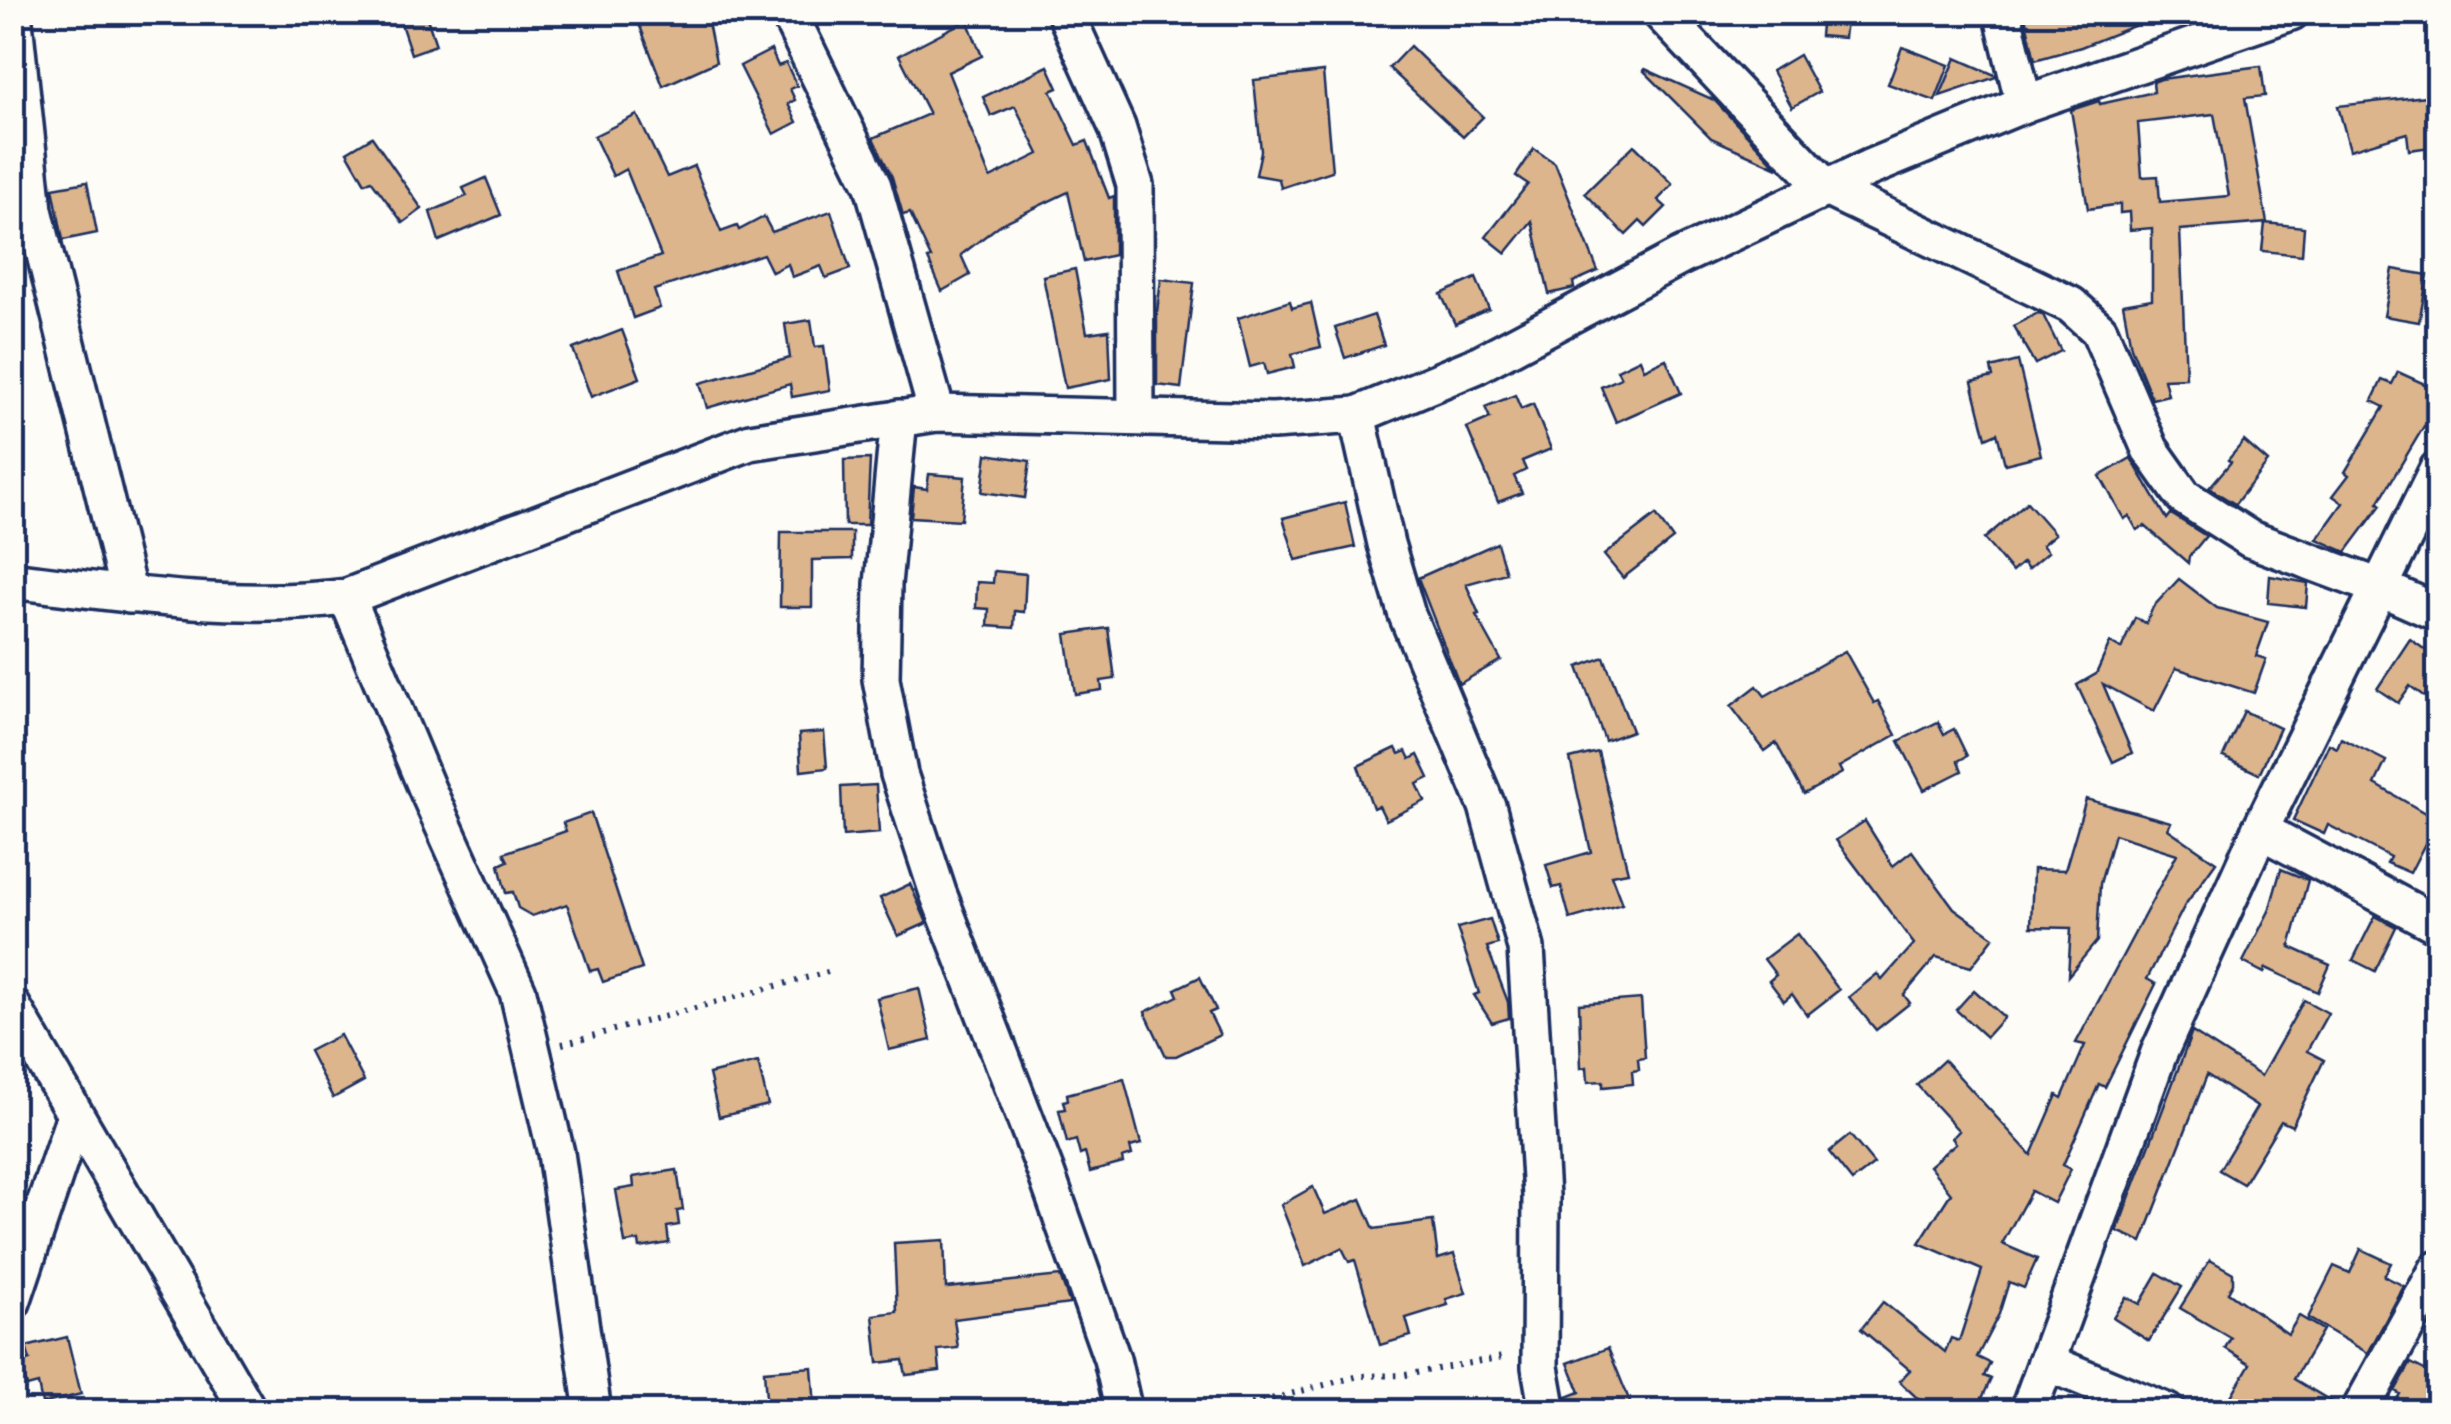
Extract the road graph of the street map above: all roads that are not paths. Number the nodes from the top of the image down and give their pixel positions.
1 (12, 12) edge
2 (788, 12) edge
3 (1065, 12) edge
4 (1660, 12) edge
5 (2002, 12) edge
6 (2291, 12) edge
7 (2024, 104) junction
8 (1826, 188) junction
9 (937, 413) junction
10 (1357, 415) junction
11 (1136, 417) junction
12 (899, 418) junction
13 (2438, 468) edge
14 (12, 580) edge
15 (2379, 587) junction
16 (129, 595) junction
17 (347, 598) junction
18 (2438, 613) edge
19 (2260, 830) junction
20 (2438, 925) edge
21 (12, 1006) edge
22 (75, 1114) junction
23 (2438, 1269) edge
24 (12, 1302) edge
25 (2046, 1362) junction
26 (249, 1412) edge
27 (593, 1412) edge
28 (1124, 1412) edge
29 (1548, 1412) edge
30 (2028, 1412) edge
31 (2168, 1412) edge
32 (2360, 1412) edge

1 - 16 street
2 - 9 street
3 - 11 street
4 - 8 street
5 - 7 street
6 - 7 street
7 - 8 street
8 - 10 street
8 - 15 street
9 - 11 street
9 - 12 street
10 - 11 street
10 - 29 street
12 - 17 street
12 - 28 street
13 - 15 street
14 - 16 street
15 - 18 street
15 - 19 street
16 - 17 street
17 - 27 street
19 - 20 street
19 - 25 street
21 - 22 street
22 - 24 street
22 - 26 street
23 - 32 street
25 - 30 street
25 - 31 street

